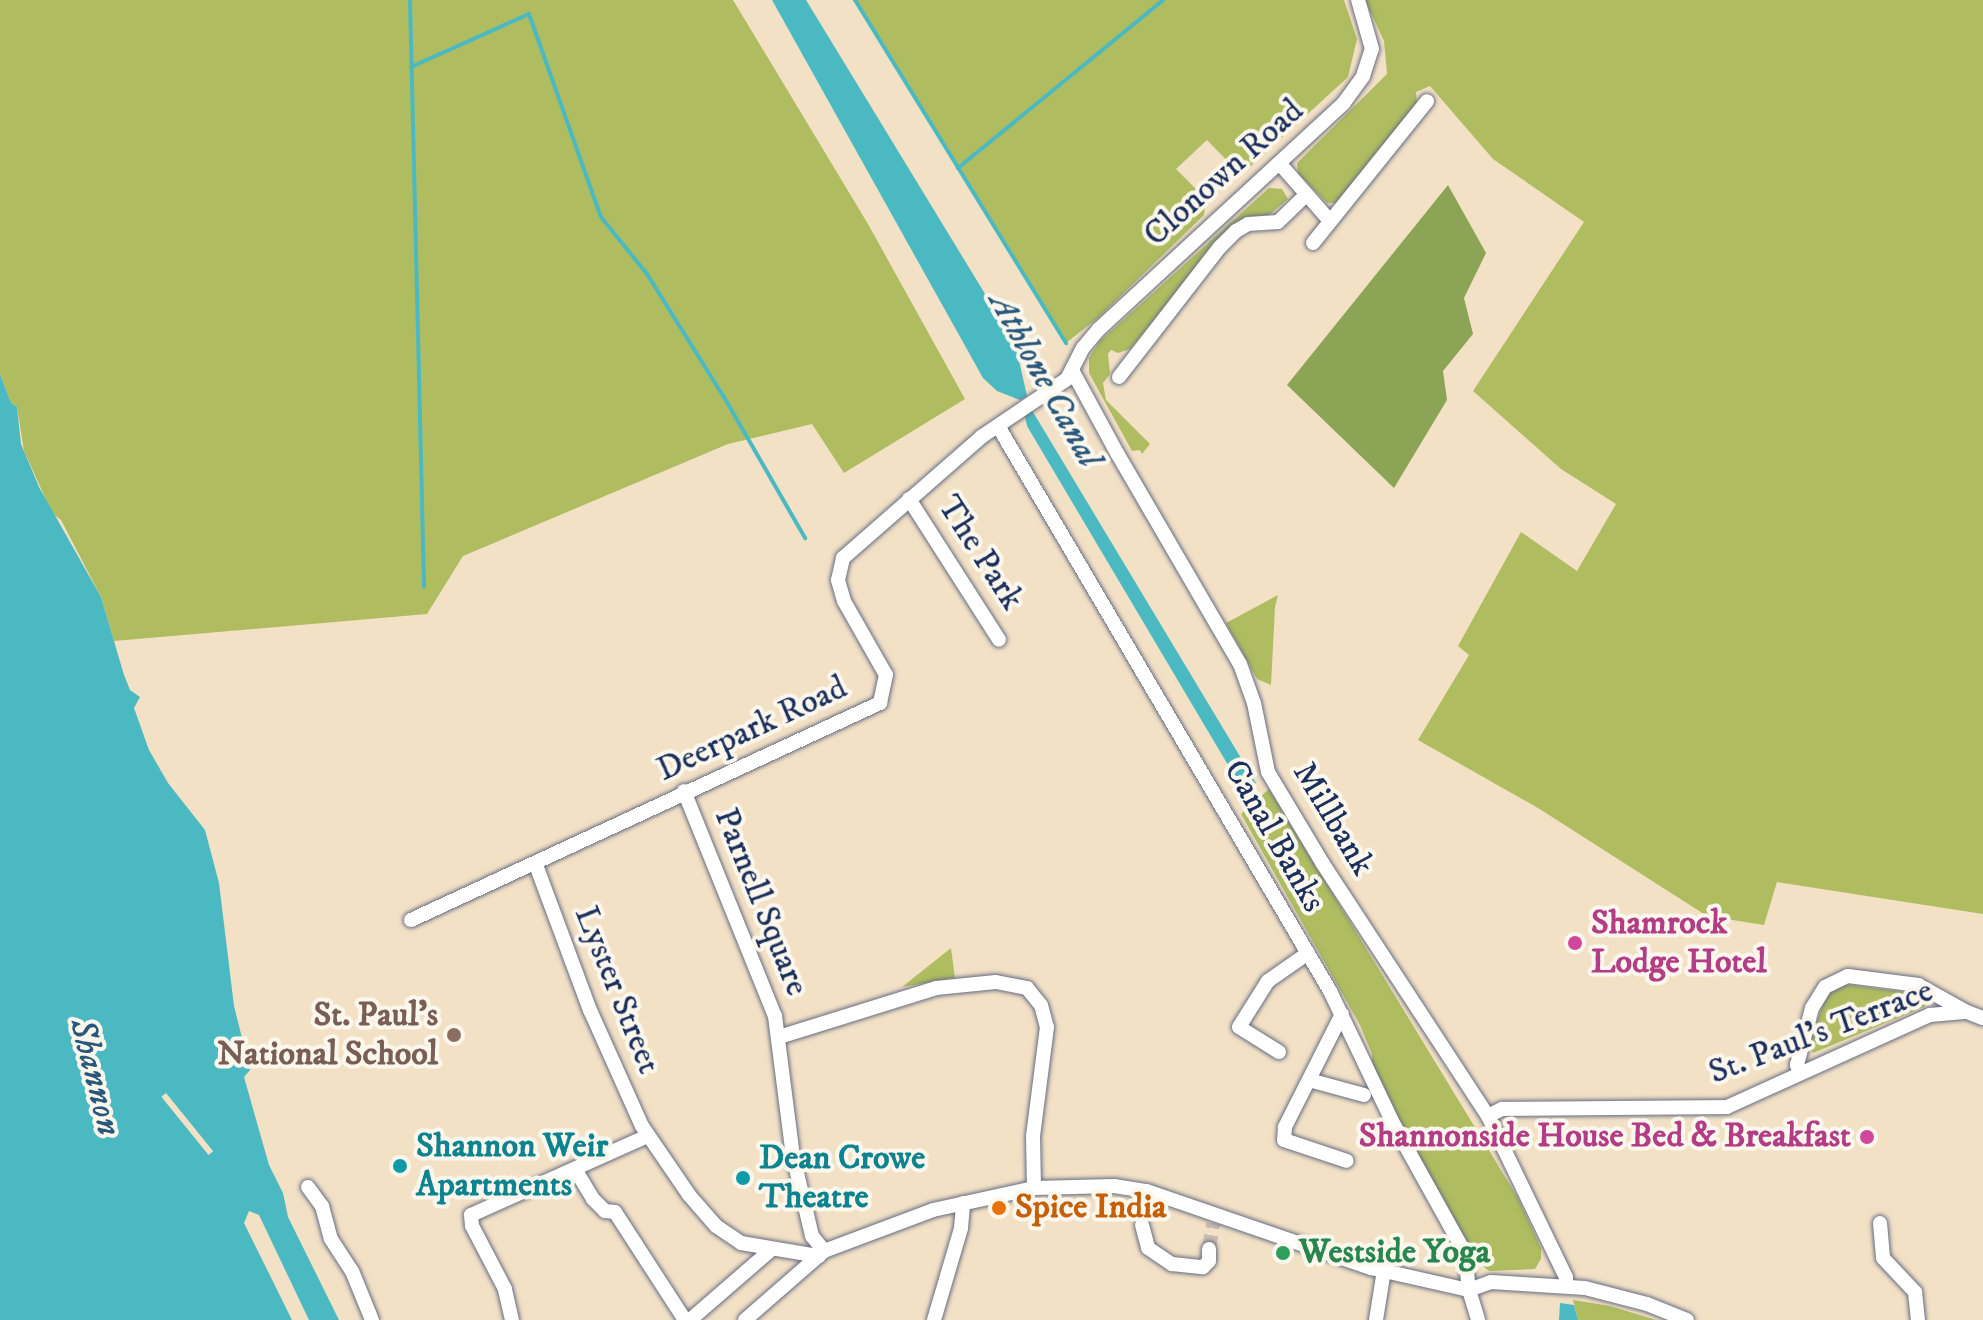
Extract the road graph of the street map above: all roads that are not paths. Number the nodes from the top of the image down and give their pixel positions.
1 (1358, 0) edge
2 (1427, 101) dead end
3 (1280, 164) junction
4 (1305, 196) junction
5 (1330, 221) junction
6 (1313, 243) dead end
7 (1073, 372) junction
8 (1119, 377) dead end
9 (1004, 421) junction
10 (909, 499) junction
11 (999, 640) dead end
12 (684, 791) junction
13 (536, 865) junction
14 (411, 920) dead end
15 (1308, 953) junction
16 (1967, 1012) junction
17 (1342, 1014) junction
18 (1983, 1018) edge
19 (779, 1037) junction
20 (1279, 1052) dead end
21 (1800, 1073) junction
22 (1309, 1080) junction
23 (1364, 1095) dead end
24 (1488, 1116) junction
25 (648, 1136) junction
26 (1347, 1161) dead end
27 (575, 1169) junction
28 (308, 1187) dead end
29 (1034, 1188) junction
30 (963, 1203) junction
31 (1880, 1223) dead end
32 (1142, 1225) tunnel mouth
33 (772, 1249) junction
34 (1209, 1249) dead end
35 (822, 1253) junction
36 (1384, 1270) junction
37 (1563, 1285) junction
38 (1469, 1290) junction
39 (372, 1320) edge
40 (512, 1320) edge
41 (687, 1320) edge
42 (745, 1320) edge
43 (934, 1320) edge
44 (1376, 1320) edge
45 (1478, 1320) edge
46 (1687, 1320) edge
47 (1918, 1320) edge

1 - 3 street, Clonown Road
2 - 5 street
3 - 4 street
3 - 7 street, Clonown Road
4 - 5 street
4 - 8 street
5 - 6 street
7 - 9 street, Deerpark Road
7 - 24 street, Millbank
9 - 10 street, Deerpark Road
9 - 15 street, Canal Banks
10 - 11 street, The Park
10 - 12 street, Deerpark Road
12 - 13 street, Deerpark Road
12 - 19 street, Parnell Square
13 - 14 street, Deerpark Road
13 - 25 street, Lyster Street
15 - 17 street, Canal Banks
15 - 20 street
16 - 18 street, St. Paul's Terrace
16 - 21 street, St. Paul's Terrace
16 - 21 street
17 - 22 street
17 - 38 street, Canal Banks
19 - 29 street, Parnell Square
19 - 35 street, Parnell Square
21 - 24 street, St. Paul's Terrace
22 - 23 street
22 - 26 street
24 - 37 street, Millbank
25 - 27 street
25 - 33 street, Lyster Street
27 - 40 street
27 - 41 street
28 - 39 street
29 - 30 street
29 - 36 street
30 - 35 street
30 - 43 street
31 - 47 street
32 - 34 street
33 - 35 street, Lyster Street
33 - 41 street
35 - 42 street
36 - 38 street
36 - 44 street
37 - 38 street
37 - 46 street
38 - 45 street, Canal Banks

